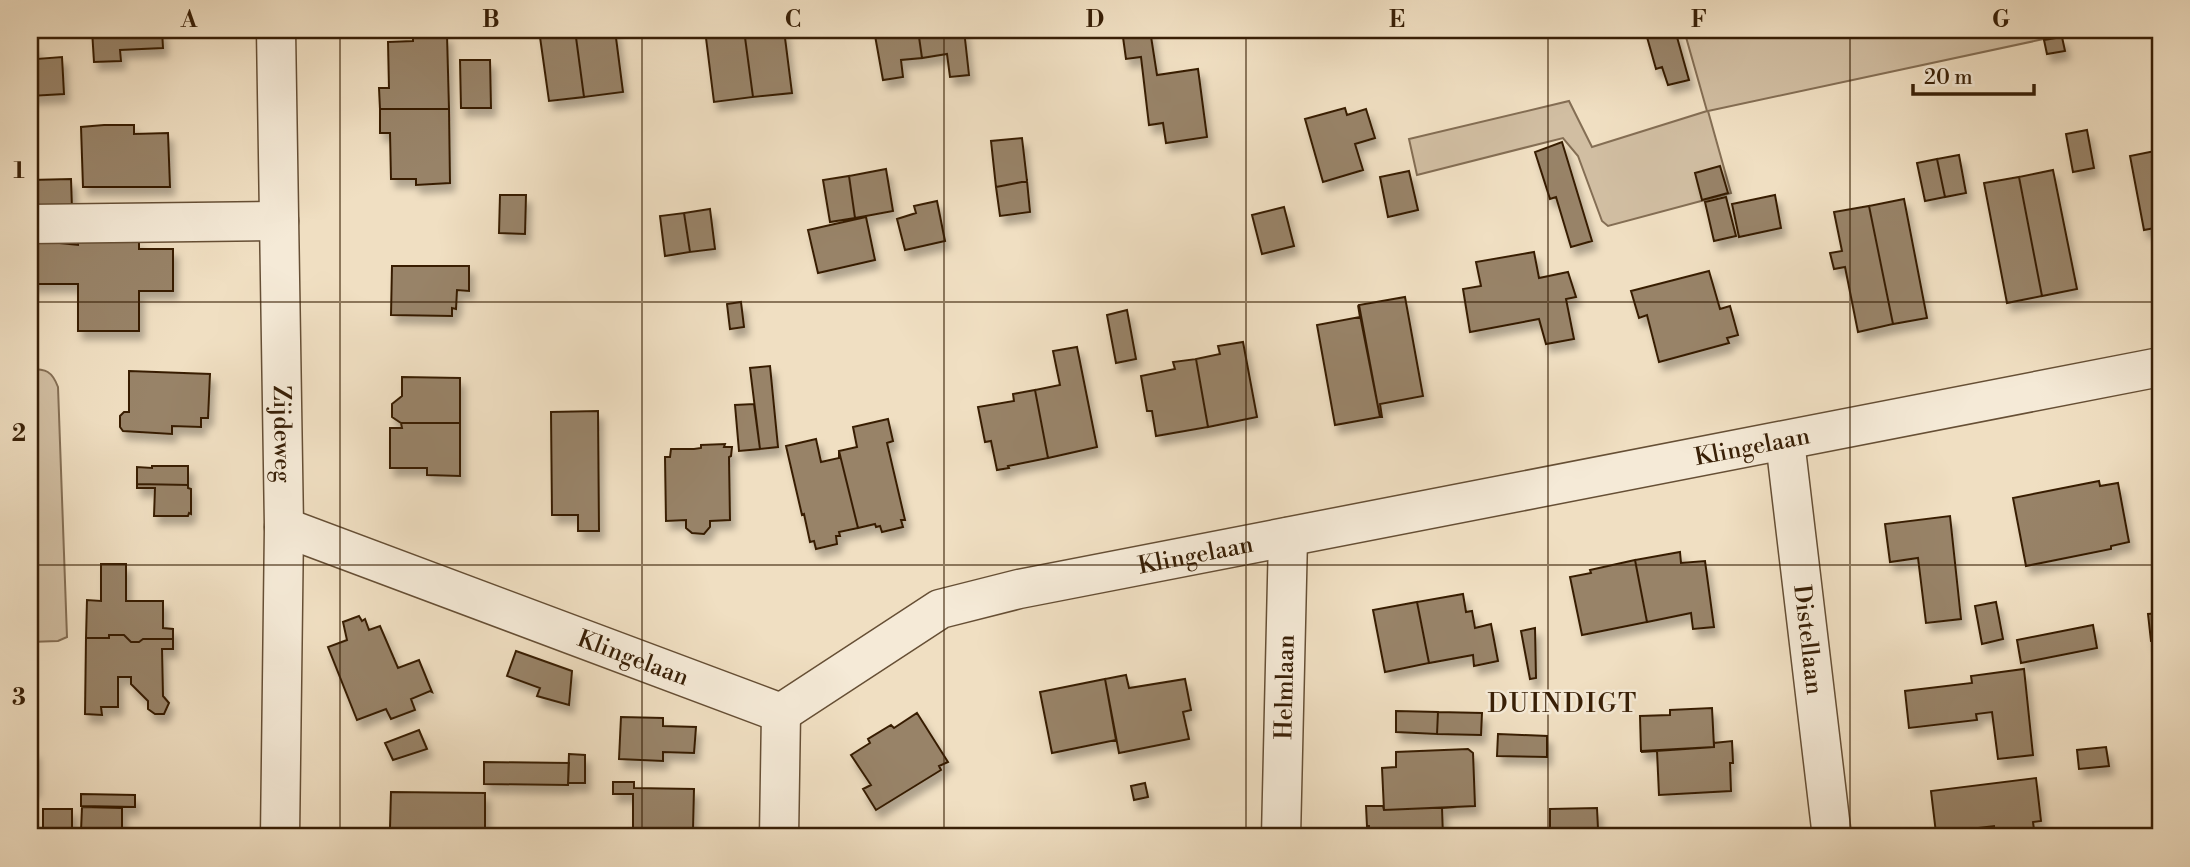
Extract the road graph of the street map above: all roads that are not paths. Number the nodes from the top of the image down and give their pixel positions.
1 (276, 30) edge
2 (279, 221) junction
3 (30, 224) edge
4 (2160, 367) edge
5 (1786, 441) junction
6 (284, 527) junction
7 (1288, 537) junction
8 (781, 713) junction
9 (280, 837) edge
10 (779, 837) edge
11 (1281, 837) edge
12 (1832, 837) edge

1 - 2 street, Zijdeweg
2 - 3 street
2 - 6 street, Zijdeweg
4 - 5 street, Klingelaan
5 - 7 street, Klingelaan
5 - 12 street, Distellaan
6 - 8 street, Klingelaan
6 - 9 street, Zijdeweg
7 - 8 street, Klingelaan
7 - 11 street, Helmlaan
8 - 10 street

